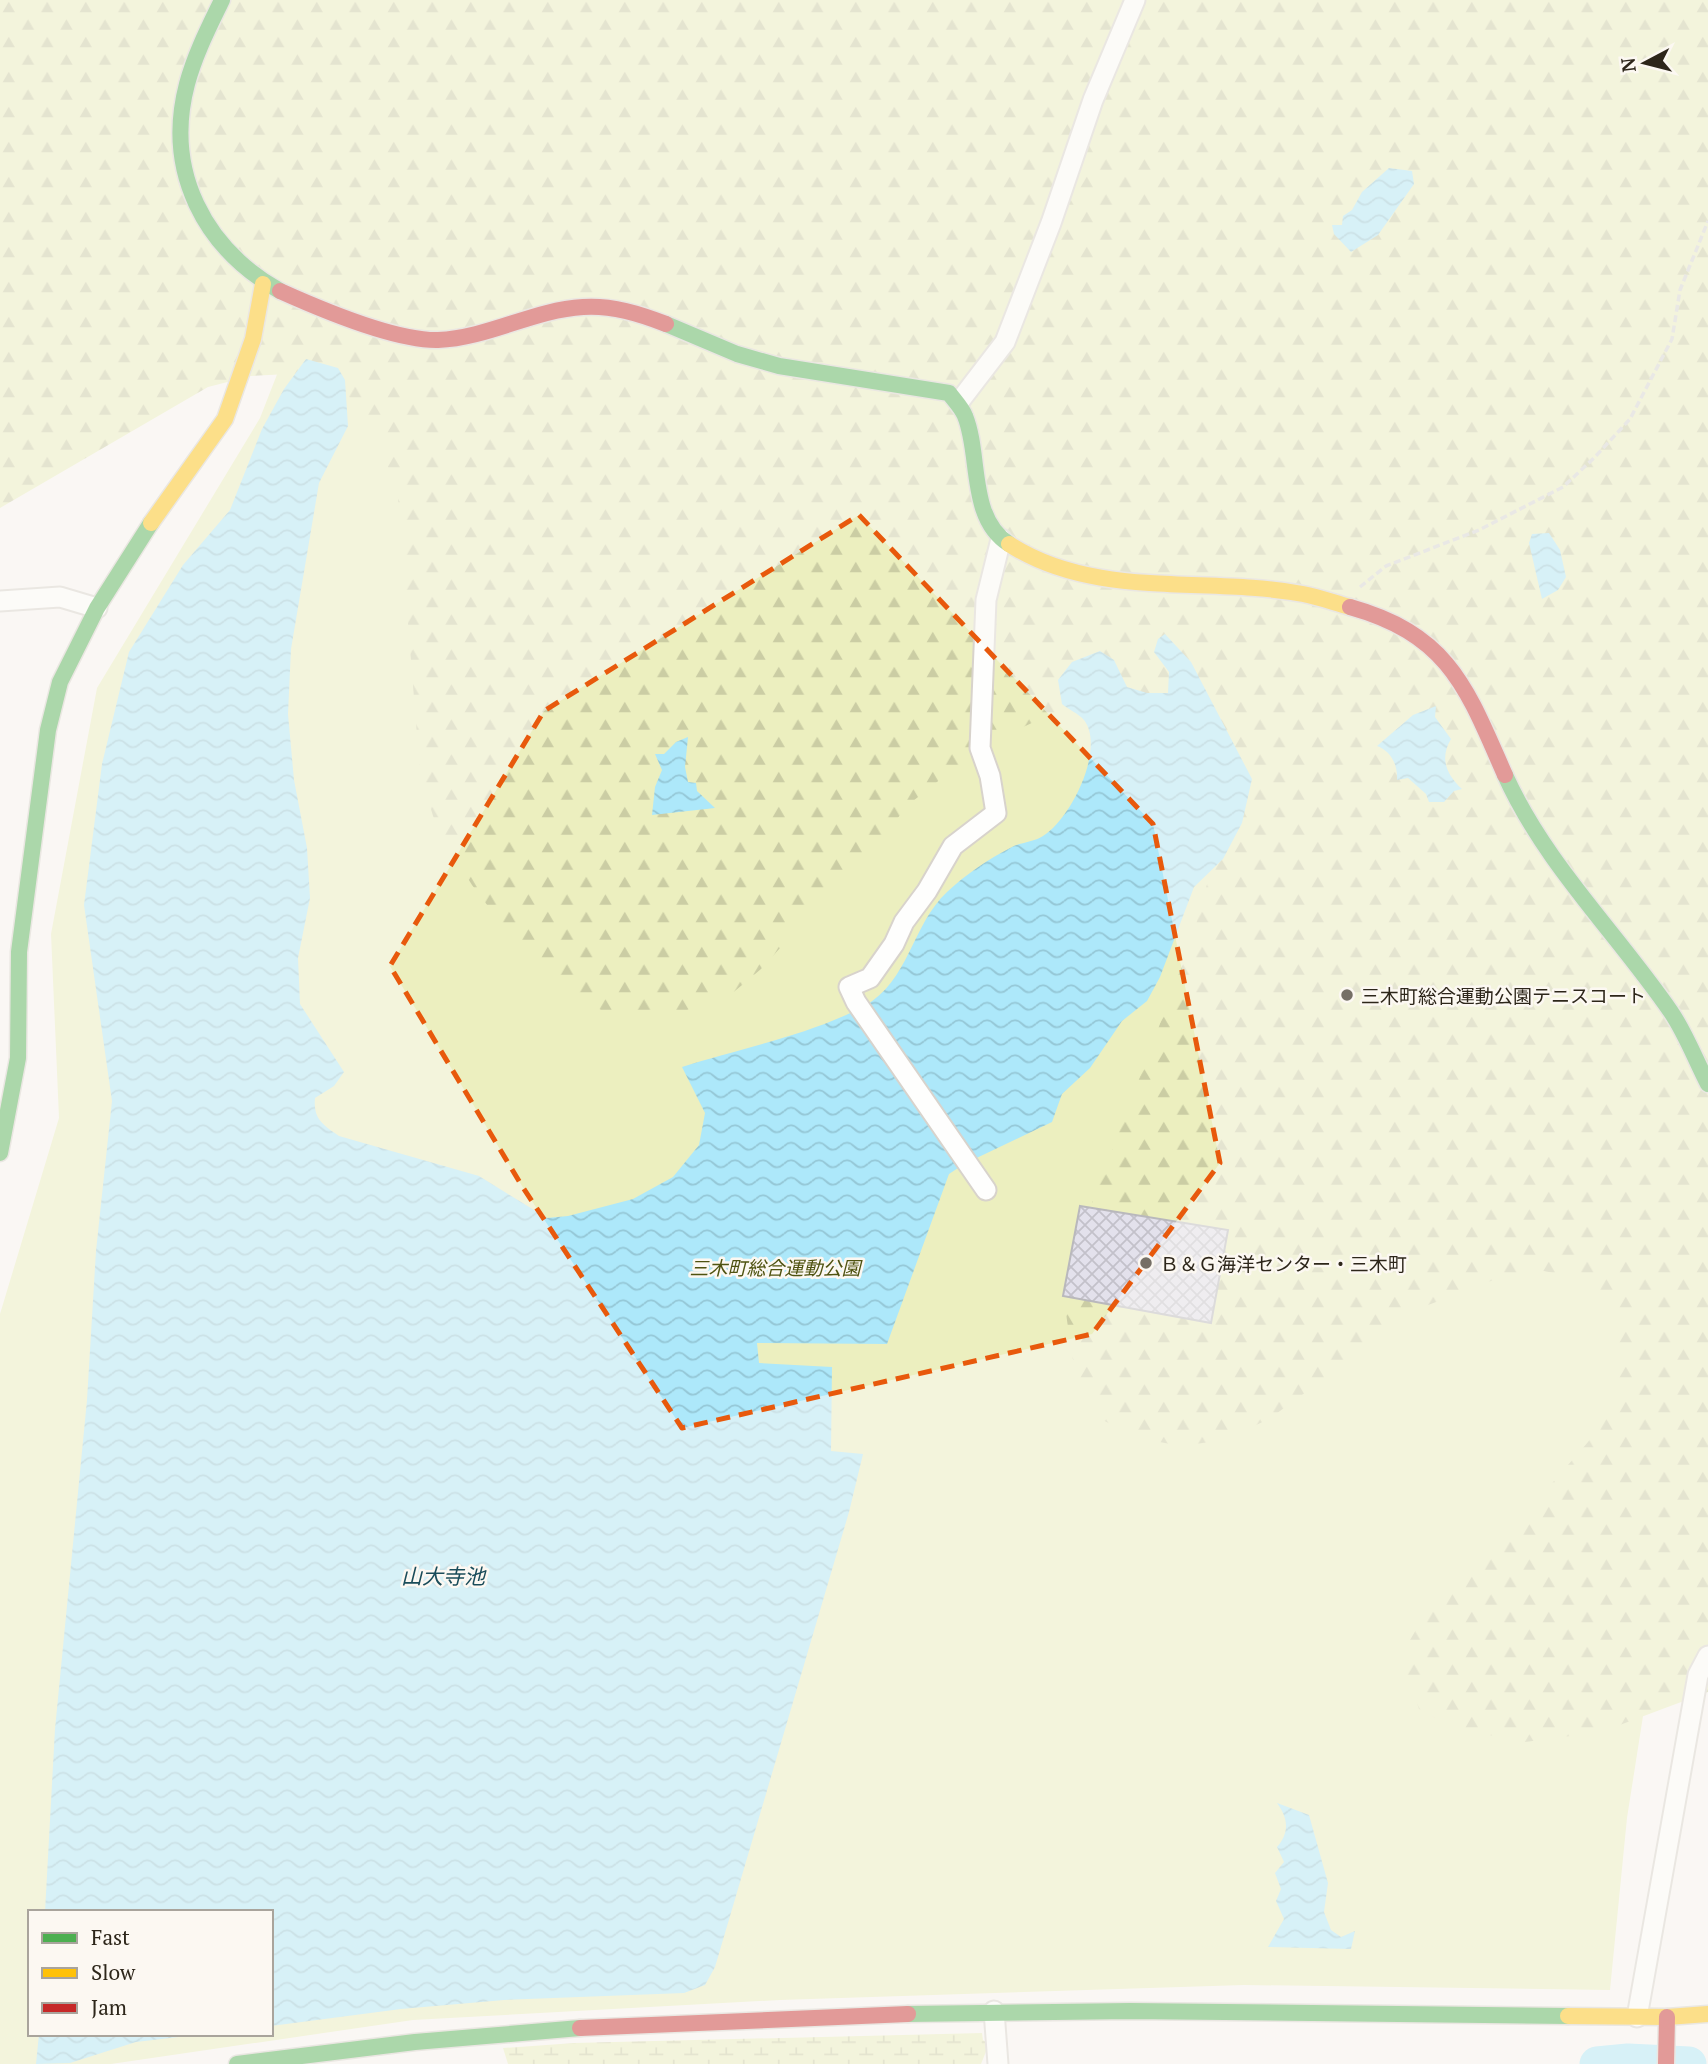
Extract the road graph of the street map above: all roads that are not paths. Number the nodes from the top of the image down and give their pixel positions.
1 (222, 0) edge
2 (1135, 0) edge
3 (263, 284) junction
4 (959, 402) junction
5 (1001, 539) junction
6 (0, 601) edge
7 (97, 608) junction
8 (1708, 1084) edge
9 (0, 1153) edge
10 (986, 1190) dead end
11 (1708, 1656) edge
12 (994, 2011) junction
13 (1708, 2014) edge
14 (1637, 2017) junction
15 (1667, 2017) junction
16 (237, 2064) edge
17 (999, 2064) edge
18 (1666, 2064) edge

1 - 3 street
2 - 4 street
3 - 4 street
3 - 7 street
4 - 5 street
5 - 8 street
5 - 10 street
6 - 7 street
7 - 9 street
11 - 14 street
12 - 14 street
12 - 16 street
12 - 17 street
13 - 15 street
14 - 15 street
15 - 18 street

